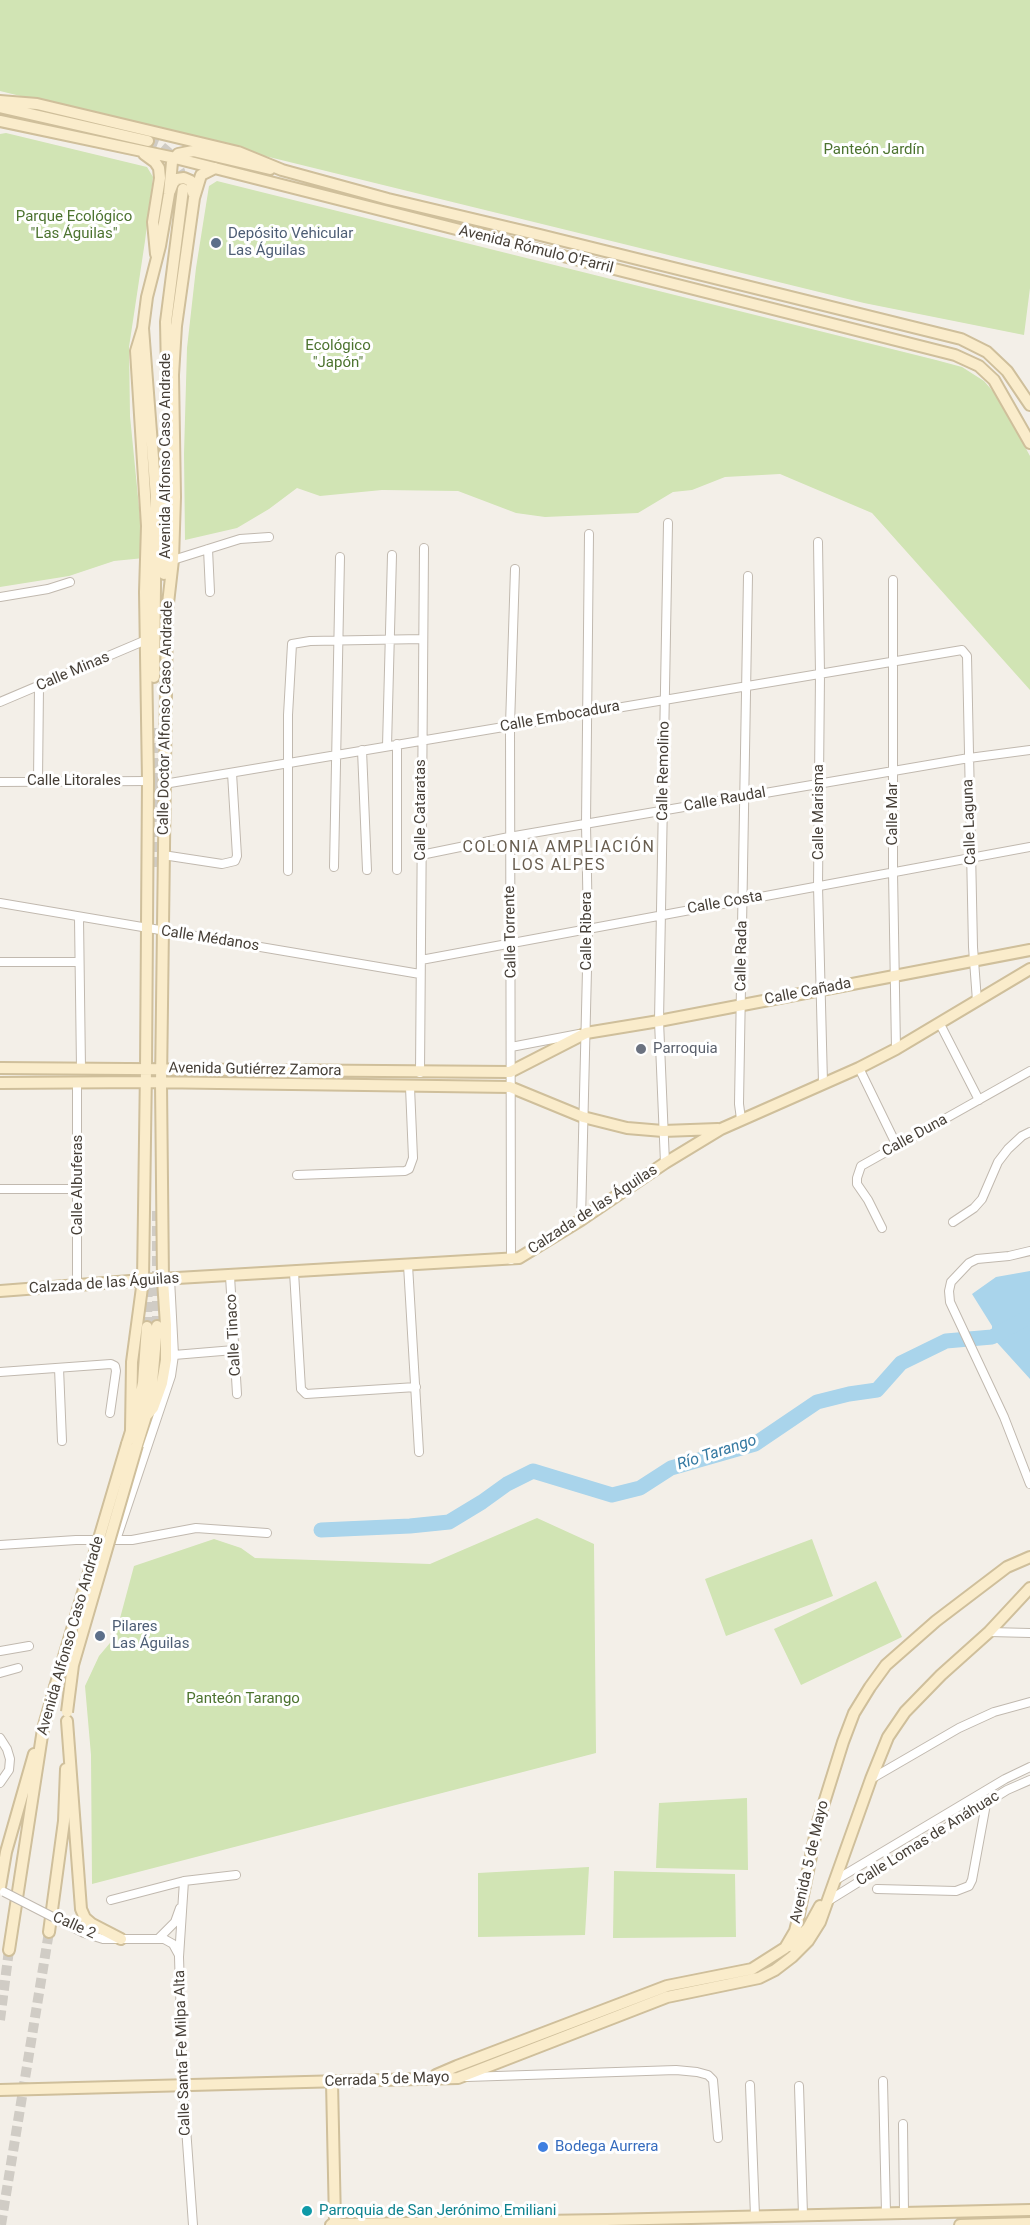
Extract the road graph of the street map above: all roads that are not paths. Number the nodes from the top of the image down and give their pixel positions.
1 (0, 101) edge
2 (0, 107) edge
3 (0, 121) edge
4 (148, 141) tunnel mouth
5 (138, 151) junction
6 (175, 158) junction
7 (215, 168) junction
8 (282, 170) junction
9 (334, 185) junction
10 (183, 189) tunnel mouth
11 (169, 194) junction
12 (194, 198) junction
13 (329, 199) junction
14 (157, 257) junction
15 (142, 328) junction
16 (172, 393) junction
17 (1030, 405) edge
18 (166, 406) junction
19 (166, 423) junction
20 (173, 433) junction
21 (1030, 443) edge
22 (668, 523) dead end
23 (589, 534) dead end
24 (269, 537) dead end
25 (818, 542) dead end
26 (424, 548) dead end
27 (208, 549) junction
28 (392, 555) dead end
29 (340, 557) dead end
30 (173, 560) junction
31 (515, 569) dead end
32 (748, 576) dead end
33 (893, 580) dead end
34 (70, 582) dead end
35 (210, 592) dead end
36 (0, 597) edge
37 (423, 639) junction
38 (146, 640) junction
39 (338, 641) junction
40 (391, 641) junction
41 (957, 650) joint
42 (893, 661) junction
43 (820, 674) junction
44 (746, 686) junction
45 (39, 687) junction
46 (666, 699) junction
47 (0, 702) edge
48 (588, 712) junction
49 (510, 725) junction
50 (421, 740) junction
51 (397, 744) junction
52 (387, 746) junction
53 (362, 750) junction
54 (1030, 750) edge
55 (336, 755) junction
56 (969, 758) junction
57 (288, 763) junction
58 (893, 771) junction
59 (232, 773) junction
60 (148, 781) junction
61 (0, 782) edge
62 (38, 782) junction
63 (164, 784) junction
64 (819, 784) junction
65 (745, 796) junction
66 (663, 810) junction
67 (586, 824) junction
68 (509, 837) junction
69 (1030, 847) edge
70 (163, 855) junction
71 (421, 855) junction
72 (971, 856) junction
73 (334, 867) dead end
74 (366, 870) dead end
75 (397, 870) dead end
76 (288, 871) dead end
77 (892, 872) junction
78 (818, 886) junction
79 (742, 900) junction
80 (0, 903) edge
81 (661, 915) junction
82 (80, 918) junction
83 (588, 928) junction
84 (147, 929) junction
85 (162, 931) junction
86 (512, 944) junction
87 (1030, 950) edge
88 (421, 960) junction
89 (973, 960) junction
90 (0, 962) edge
91 (79, 962) junction
92 (1030, 969) edge
93 (420, 974) junction
94 (895, 975) junction
95 (820, 990) junction
96 (976, 1001) junction
97 (741, 1004) junction
98 (659, 1021) junction
99 (940, 1024) junction
100 (586, 1033) junction
101 (511, 1047) junction
102 (896, 1049) junction
103 (0, 1068) edge
104 (859, 1068) junction
105 (81, 1069) junction
106 (146, 1069) junction
107 (161, 1069) junction
108 (373, 1071) junction
109 (1030, 1071) edge
110 (420, 1072) junction
111 (510, 1072) junction
112 (146, 1082) junction
113 (0, 1083) edge
114 (161, 1083) junction
115 (823, 1083) junction
116 (78, 1084) junction
117 (373, 1086) junction
118 (410, 1087) junction
119 (510, 1087) junction
120 (979, 1100) junction
121 (583, 1117) junction
122 (741, 1119) junction
123 (721, 1129) junction
124 (663, 1131) junction
125 (1030, 1132) edge
126 (897, 1146) junction
127 (665, 1163) junction
128 (297, 1175) dead end
129 (0, 1189) edge
130 (78, 1190) junction
131 (581, 1220) junction
132 (953, 1222) dead end
133 (882, 1228) dead end
134 (1030, 1251) edge
135 (511, 1260) junction
136 (408, 1265) junction
137 (294, 1272) junction
138 (230, 1276) junction
139 (143, 1280) junction
140 (166, 1280) junction
141 (78, 1286) junction
142 (0, 1291) edge
143 (234, 1350) junction
144 (174, 1354) junction
145 (59, 1368) junction
146 (0, 1372) edge
147 (416, 1387) junction
148 (237, 1394) dead end
149 (110, 1413) dead end
150 (146, 1416) junction
151 (131, 1430) junction
152 (62, 1440) dead end
153 (132, 1444) junction
154 (419, 1452) dead end
155 (1030, 1484) edge
156 (267, 1533) dead end
157 (116, 1540) junction
158 (0, 1545) edge
159 (1030, 1557) edge
160 (1030, 1588) edge
161 (989, 1632) junction
162 (1030, 1633) edge
163 (28, 1646) dead end
164 (0, 1651) edge
165 (18, 1668) dead end
166 (0, 1673) edge
167 (1030, 1702) edge
168 (67, 1717) junction
169 (43, 1729) junction
170 (0, 1738) edge
171 (1030, 1767) edge
172 (871, 1779) junction
173 (1030, 1780) edge
174 (0, 1783) edge
175 (986, 1803) junction
176 (236, 1875) dead end
177 (184, 1881) junction
178 (833, 1882) junction
179 (877, 1889) dead end
180 (1, 1890) edge
181 (184, 1893) junction
182 (111, 1900) dead end
183 (828, 1901) junction
184 (48, 1932) tunnel mouth
185 (159, 1938) junction
186 (121, 1939) junction
187 (784, 1948) junction
188 (9, 1950) tunnel mouth
189 (179, 1957) junction
190 (612, 2012) junction
191 (433, 2077) junction
192 (458, 2078) junction
193 (883, 2081) dead end
194 (332, 2082) junction
195 (183, 2085) junction
196 (750, 2085) dead end
197 (799, 2086) dead end
198 (0, 2090) edge
199 (903, 2124) dead end
200 (718, 2138) dead end
201 (1030, 2210) edge
202 (803, 2211) junction
203 (886, 2213) junction
204 (904, 2213) junction
205 (755, 2216) junction
206 (1030, 2223) edge
207 (333, 2224) edge
208 (193, 2225) edge
209 (960, 2225) edge

1 - 8 main road, Avenida Rómulo O'Farril
2 - 4 main road
3 - 5 main road, Avenida Rómulo O'Farril
5 - 6 main road, Avenida Rómulo O'Farril
5 - 14 main road
6 - 7 main road, Avenida Rómulo O'Farril
6 - 8 main road
6 - 11 main road, Avenida Alfonso Caso Andrade
7 - 12 main road, Calle Doctor Alfonso Caso Andrade
7 - 13 main road, Avenida Rómulo O'Farril
8 - 9 main road, Avenida Rómulo O'Farril
9 - 13 main road
9 - 17 main road, Avenida Rómulo O'Farril
10 - 18 main road, Avenida Alfonso Caso Andrade
11 - 12 main road
11 - 14 main road, Avenida Alfonso Caso Andrade
12 - 16 main road, Calle Doctor Alfonso Caso Andrade
13 - 21 main road, Avenida Rómulo O'Farril
14 - 15 main road, Avenida Alfonso Caso Andrade
15 - 19 main road, Avenida Alfonso Caso Andrade
15 - 38 main road, Calle Doctor Alfonso Caso Andrade
16 - 18 main road
16 - 20 main road, Calle Doctor Alfonso Caso Andrade
18 - 19 main road, Avenida Alfonso Caso Andrade
19 - 20 main road
20 - 30 main road, Calle Doctor Alfonso Caso Andrade
22 - 46 street, Calle Remolino
23 - 48 street, Calle Ribera
24 - 27 street
25 - 43 street, Calle Marisma
26 - 37 street, Calle Cataratas
27 - 30 street
27 - 35 street
28 - 40 street
29 - 39 street
30 - 63 main road, Calle Doctor Alfonso Caso Andrade
31 - 49 street, Calle Torrente
32 - 44 street, Calle Rada
33 - 42 street, Calle Mar
34 - 36 street
37 - 40 street
37 - 50 street, Calle Cataratas
38 - 45 street, Calle Minas
38 - 60 main road, Calle Doctor Alfonso Caso Andrade
39 - 40 street
39 - 55 street
39 - 57 street
40 - 52 street
41 - 42 street, Calle Embocadura
41 - 56 street, Calle Laguna
42 - 43 street, Calle Embocadura
42 - 58 street, Calle Mar
43 - 44 street, Calle Embocadura
43 - 64 street, Calle Marisma
44 - 46 street, Calle Embocadura
44 - 65 street, Calle Rada
45 - 47 street, Calle Minas
45 - 62 street
46 - 48 street, Calle Embocadura
46 - 66 street, Calle Remolino
48 - 49 street, Calle Embocadura
48 - 67 street, Calle Ribera
49 - 50 street, Calle Embocadura
49 - 68 street, Calle Torrente
50 - 51 street, Calle Embocadura
50 - 71 street, Calle Cataratas
51 - 52 street, Calle Embocadura
51 - 75 street
52 - 53 street, Calle Embocadura
53 - 55 street, Calle Embocadura
53 - 74 street
54 - 56 street, Calle Raudal
55 - 57 street, Calle Embocadura
55 - 73 street
56 - 58 street, Calle Raudal
56 - 72 street, Calle Laguna
57 - 59 street, Calle Embocadura
57 - 76 street
58 - 64 street, Calle Raudal
58 - 77 street, Calle Mar
59 - 63 street, Calle Embocadura
59 - 70 street
60 - 62 street, Calle Litorales
60 - 84 main road, Calle Doctor Alfonso Caso Andrade
61 - 62 street, Calle Litorales
63 - 70 main road, Calle Doctor Alfonso Caso Andrade
64 - 65 street, Calle Raudal
64 - 78 street, Calle Marisma
65 - 66 street, Calle Raudal
65 - 79 street, Calle Rada
66 - 67 street, Calle Raudal
66 - 81 street, Calle Remolino
67 - 68 street, Calle Raudal
67 - 83 street, Calle Ribera
68 - 71 street, Calle Raudal
68 - 86 street, Calle Torrente
69 - 72 street, Calle Costa
70 - 85 main road, Calle Doctor Alfonso Caso Andrade
71 - 88 street, Calle Cataratas
72 - 77 street, Calle Costa
72 - 89 street, Calle Laguna
77 - 78 street, Calle Costa
77 - 94 street, Calle Mar
78 - 79 street, Calle Costa
78 - 95 street, Calle Marisma
79 - 81 street, Calle Costa
79 - 97 street, Calle Rada
80 - 82 street, Calle Médanos
81 - 83 street, Calle Costa
81 - 98 street, Calle Remolino
82 - 84 street, Calle Médanos
82 - 91 street
83 - 86 street, Calle Costa
83 - 100 street, Calle Ribera
84 - 85 street, Calle Médanos
84 - 106 main road, Calle Doctor Alfonso Caso Andrade
85 - 93 street, Calle Médanos
85 - 107 main road, Calle Doctor Alfonso Caso Andrade
86 - 88 street, Calle Costa
86 - 101 street, Calle Torrente
87 - 89 main road, Calle Cañada
88 - 93 street, Calle Cataratas
89 - 94 main road, Calle Cañada
89 - 96 street, Calle Laguna
90 - 91 street
91 - 105 street
92 - 96 main road, Calzada de las Águilas
93 - 110 street, Calle Cataratas
94 - 95 main road, Calle Cañada
94 - 102 street, Calle Mar
95 - 97 main road, Calle Cañada
95 - 115 street, Calle Marisma
96 - 99 main road, Calzada de las Águilas
97 - 98 main road, Calle Cañada
97 - 122 street, Calle Rada
98 - 100 main road, Calle Cañada
98 - 124 street, Calle Remolino
99 - 102 main road, Calzada de las Águilas
99 - 120 street
100 - 101 street, Calle Cañada
100 - 111 main road, Calle Cañada
100 - 121 street, Calle Ribera
101 - 111 street, Calle Torrente
102 - 104 main road, Calzada de las Águilas
103 - 105 main road, Avenida Gutiérrez Zamora
104 - 115 main road, Calzada de las Águilas
104 - 126 street
105 - 106 main road, Avenida Gutiérrez Zamora
106 - 107 main road, Avenida Gutiérrez Zamora
106 - 112 main road, Calle Doctor Alfonso Caso Andrade
107 - 108 main road, Avenida Gutiérrez Zamora
107 - 114 main road, Calle Doctor Alfonso Caso Andrade
108 - 110 main road, Avenida Gutiérrez Zamora
108 - 117 main road
109 - 120 street, Calle Duna
110 - 111 main road, Avenida Gutiérrez Zamora
111 - 119 street, Calle Torrente
112 - 114 main road, Avenida Gutiérrez Zamora
112 - 116 main road, Avenida Gutiérrez Zamora
112 - 139 main road, Calle Doctor Alfonso Caso Andrade
113 - 116 main road, Avenida Gutiérrez Zamora
114 - 117 main road, Avenida Gutiérrez Zamora
114 - 140 main road, Calle Doctor Alfonso Caso Andrade
115 - 122 main road, Calzada de las Águilas
116 - 130 street, Calle Albuferas
117 - 118 main road, Avenida Gutiérrez Zamora
118 - 119 main road, Avenida Gutiérrez Zamora
118 - 128 street
119 - 121 main road
119 - 135 street, Calle Torrente
120 - 126 street, Calle Duna
121 - 124 main road
121 - 131 street, Calle Ribera
122 - 123 main road, Calzada de las Águilas
123 - 124 main road
123 - 127 main road, Calzada de las Águilas
124 - 127 street, Calle Remolino
125 - 132 street
126 - 133 street, Calle Duna
127 - 131 main road, Calzada de las Águilas
129 - 130 street
130 - 141 street, Calle Albuferas
131 - 135 main road, Calzada de las Águilas
134 - 155 street
135 - 136 main road, Calzada de las Águilas
136 - 137 main road, Calzada de las Águilas
136 - 147 street
137 - 138 main road, Calzada de las Águilas
137 - 147 street
138 - 140 main road, Calzada de las Águilas
138 - 143 street, Calle Tinaco
139 - 140 main road, Calzada de las Águilas
139 - 141 main road, Calzada de las Águilas
139 - 151 main road, Calle Doctor Alfonso Caso Andrade
140 - 144 street, Avenida Alfonso Caso Andrade
140 - 150 main road, Calle Doctor Alfonso Caso Andrade
141 - 142 main road, Calzada de las Águilas
143 - 144 street
143 - 148 street, Calle Tinaco
144 - 157 street, Avenida Alfonso Caso Andrade
145 - 146 street
145 - 149 street
145 - 152 street
147 - 154 street
150 - 151 main road, Avenida Alfonso Caso Andrade
150 - 153 main road, Avenida Alfonso Caso Andrade
151 - 153 main road, Avenida Alfonso Caso Andrade
153 - 168 main road, Avenida Alfonso Caso Andrade, bridge
153 - 169 main road, Avenida Alfonso Caso Andrade, bridge
156 - 157 street
157 - 158 street
159 - 187 main road, Avenida 5 de Mayo
160 - 161 main road, Avenida 5 de Mayo
161 - 162 street
161 - 172 main road, Avenida 5 de Mayo
163 - 164 street
165 - 166 street
167 - 172 street
168 - 184 main road, Avenida Alfonso Caso Andrade
168 - 186 main road
169 - 180 main road
169 - 188 main road, Avenida Alfonso Caso Andrade
170 - 174 street
171 - 178 street, Calle Lomas de Anáhuac
172 - 178 main road, Avenida 5 de Mayo
173 - 175 street, Calle Lomas de Anáhuac
175 - 179 street
175 - 183 street, Calle Lomas de Anáhuac
176 - 177 street
177 - 181 street, Calle Santa Fe Milpa Alta
177 - 182 street
178 - 183 main road, Avenida 5 de Mayo
178 - 187 main road
180 - 186 street, Calle 2, bridge
181 - 185 street
181 - 189 street, Calle Santa Fe Milpa Alta
183 - 190 main road, Avenida 5 de Mayo
185 - 186 street, Calle 2
185 - 189 street
187 - 190 main road, Avenida 5 de Mayo
189 - 195 street, Calle Santa Fe Milpa Alta
190 - 191 main road, Avenida 5 de Mayo
190 - 192 main road, Avenida 5 de Mayo
191 - 192 main road, Cerrada 5 de Mayo
191 - 194 main road, Cerrada 5 de Mayo
192 - 200 street, Cerrada 5 de Mayo
193 - 203 street
194 - 195 main road, Cerrada 5 de Mayo
194 - 207 main road
195 - 198 main road, Cerrada 5 de Mayo
195 - 208 street, Calle Santa Fe Milpa Alta
196 - 205 street
197 - 202 street
199 - 204 street
201 - 204 main road
202 - 203 main road
202 - 205 main road
203 - 204 main road
205 - 207 main road
206 - 209 main road

